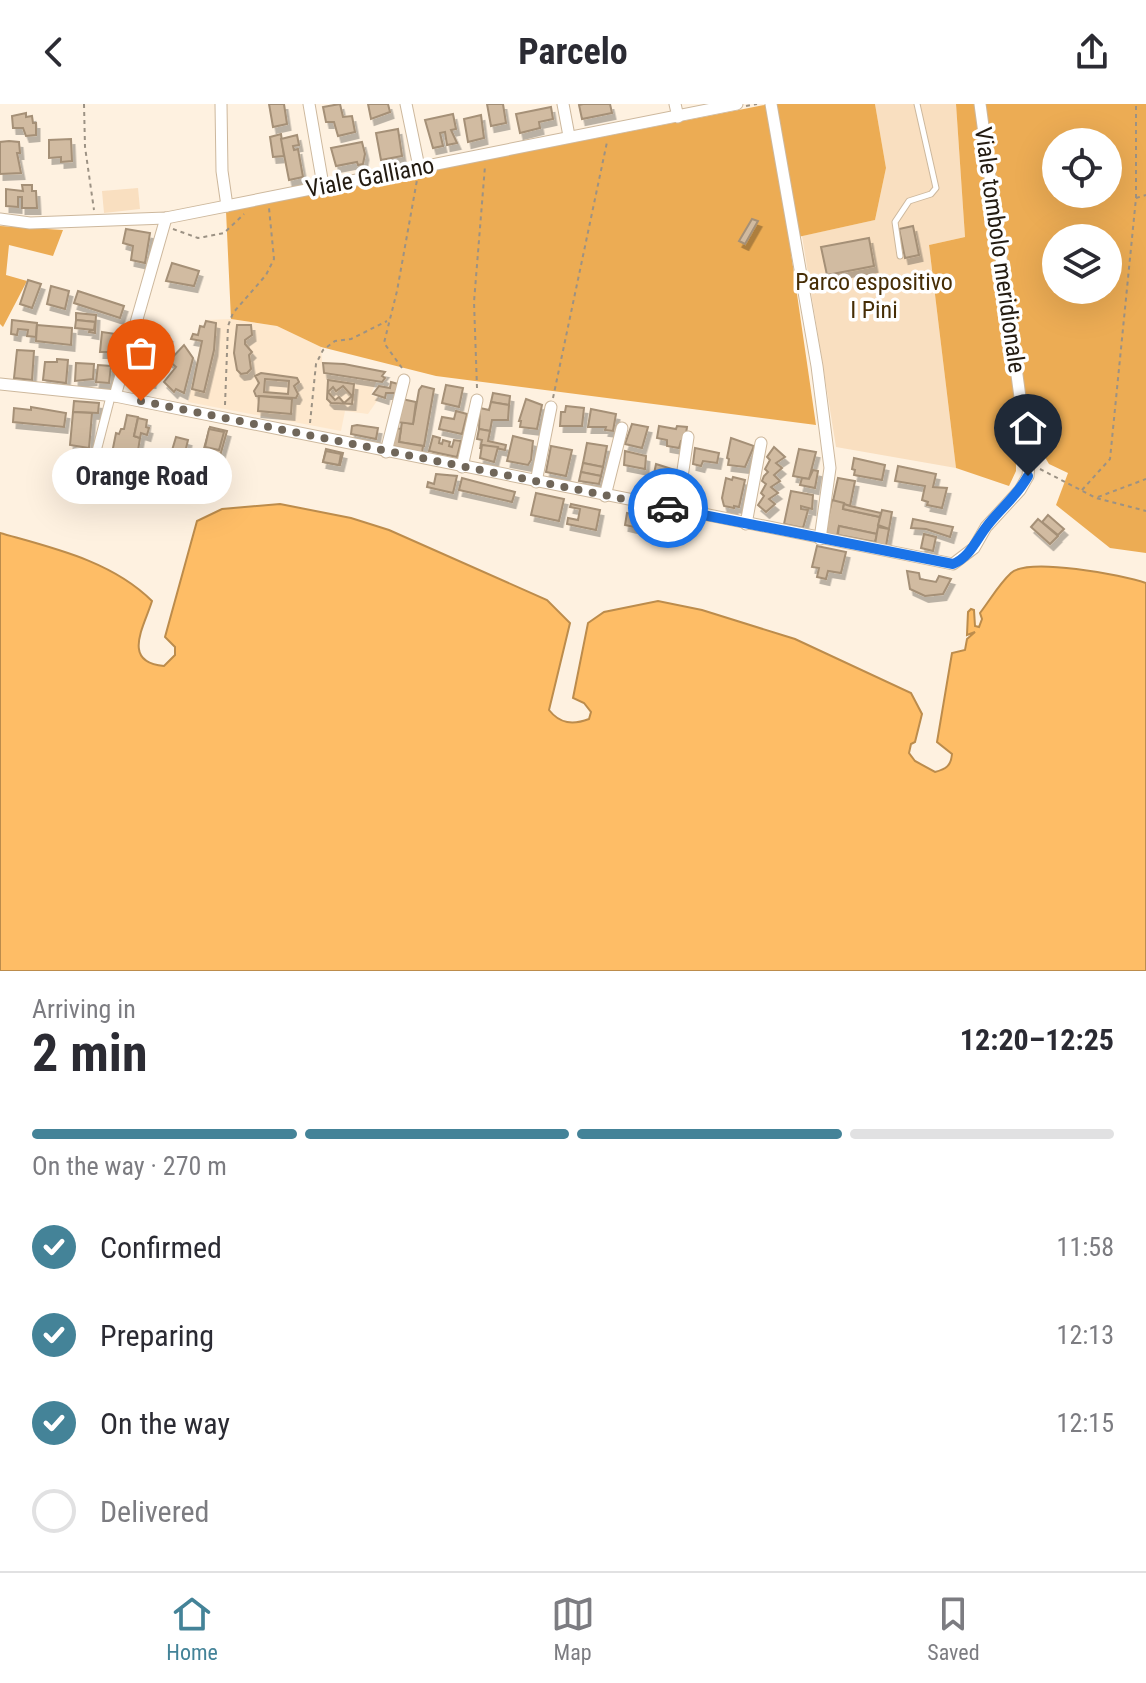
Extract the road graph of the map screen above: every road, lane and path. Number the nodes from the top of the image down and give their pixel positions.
1 (84, 104) edge
2 (221, 104) edge
3 (309, 104) edge
4 (406, 104) edge
5 (563, 104) edge
6 (675, 104) edge
7 (737, 104) edge
8 (771, 104) edge
9 (917, 104) edge
10 (980, 104) edge
11 (1136, 104) edge
12 (678, 117) junction
13 (610, 129) junction
14 (569, 136) junction
15 (486, 153) junction
16 (419, 167) junction
17 (323, 185) junction
18 (1146, 195) edge
19 (1136, 198) junction
20 (227, 206) junction
21 (269, 206) dead end
22 (0, 219) edge
23 (165, 222) junction
24 (96, 223) junction
25 (213, 233) dead end
26 (900, 256) dead end
27 (388, 321) junction
28 (404, 380) joint
29 (0, 384) edge
30 (113, 396) junction
31 (477, 400) joint
32 (551, 407) joint
33 (225, 418) junction
34 (622, 428) dead end
35 (309, 436) junction
36 (688, 437) dead end
37 (761, 443) dead end
38 (386, 452) junction
39 (95, 457) dead end
40 (1029, 463) junction
41 (462, 467) junction
42 (1146, 479) edge
43 (536, 482) junction
44 (1082, 490) junction
45 (605, 496) junction
46 (1096, 498) junction
47 (677, 510) junction
48 (1146, 511) edge
49 (746, 524) junction
50 (820, 539) junction

1 - 24 path
2 - 20 street
3 - 17 street
4 - 16 street
5 - 14 street
6 - 12 street
7 - 12 street, Viale Galliano
8 - 50 street
9 - 26 lane
10 - 40 street, Viale tombolo meridionale
11 - 19 path
12 - 13 street, Viale Galliano
13 - 14 street, Viale Galliano
13 - 32 path
14 - 15 street, Viale Galliano
15 - 16 street, Viale Galliano
15 - 31 path
16 - 17 street, Viale Galliano
16 - 27 path
17 - 20 street, Viale Galliano
18 - 19 path
19 - 44 path
20 - 23 street, Viale Galliano
21 - 33 path
22 - 24 street, Viale Galliano
23 - 24 street, Viale Galliano
23 - 25 path
23 - 30 street
27 - 28 path
27 - 35 path
28 - 38 street
29 - 30 street
30 - 33 street
30 - 39 street
31 - 41 street
32 - 43 street
33 - 35 street
34 - 45 street
35 - 38 street
36 - 47 street
37 - 49 street
38 - 41 street
40 - 44 path
40 - 50 street
41 - 43 street
42 - 46 path
43 - 45 street
44 - 46 path
45 - 47 street
46 - 48 path
47 - 49 street
49 - 50 street

